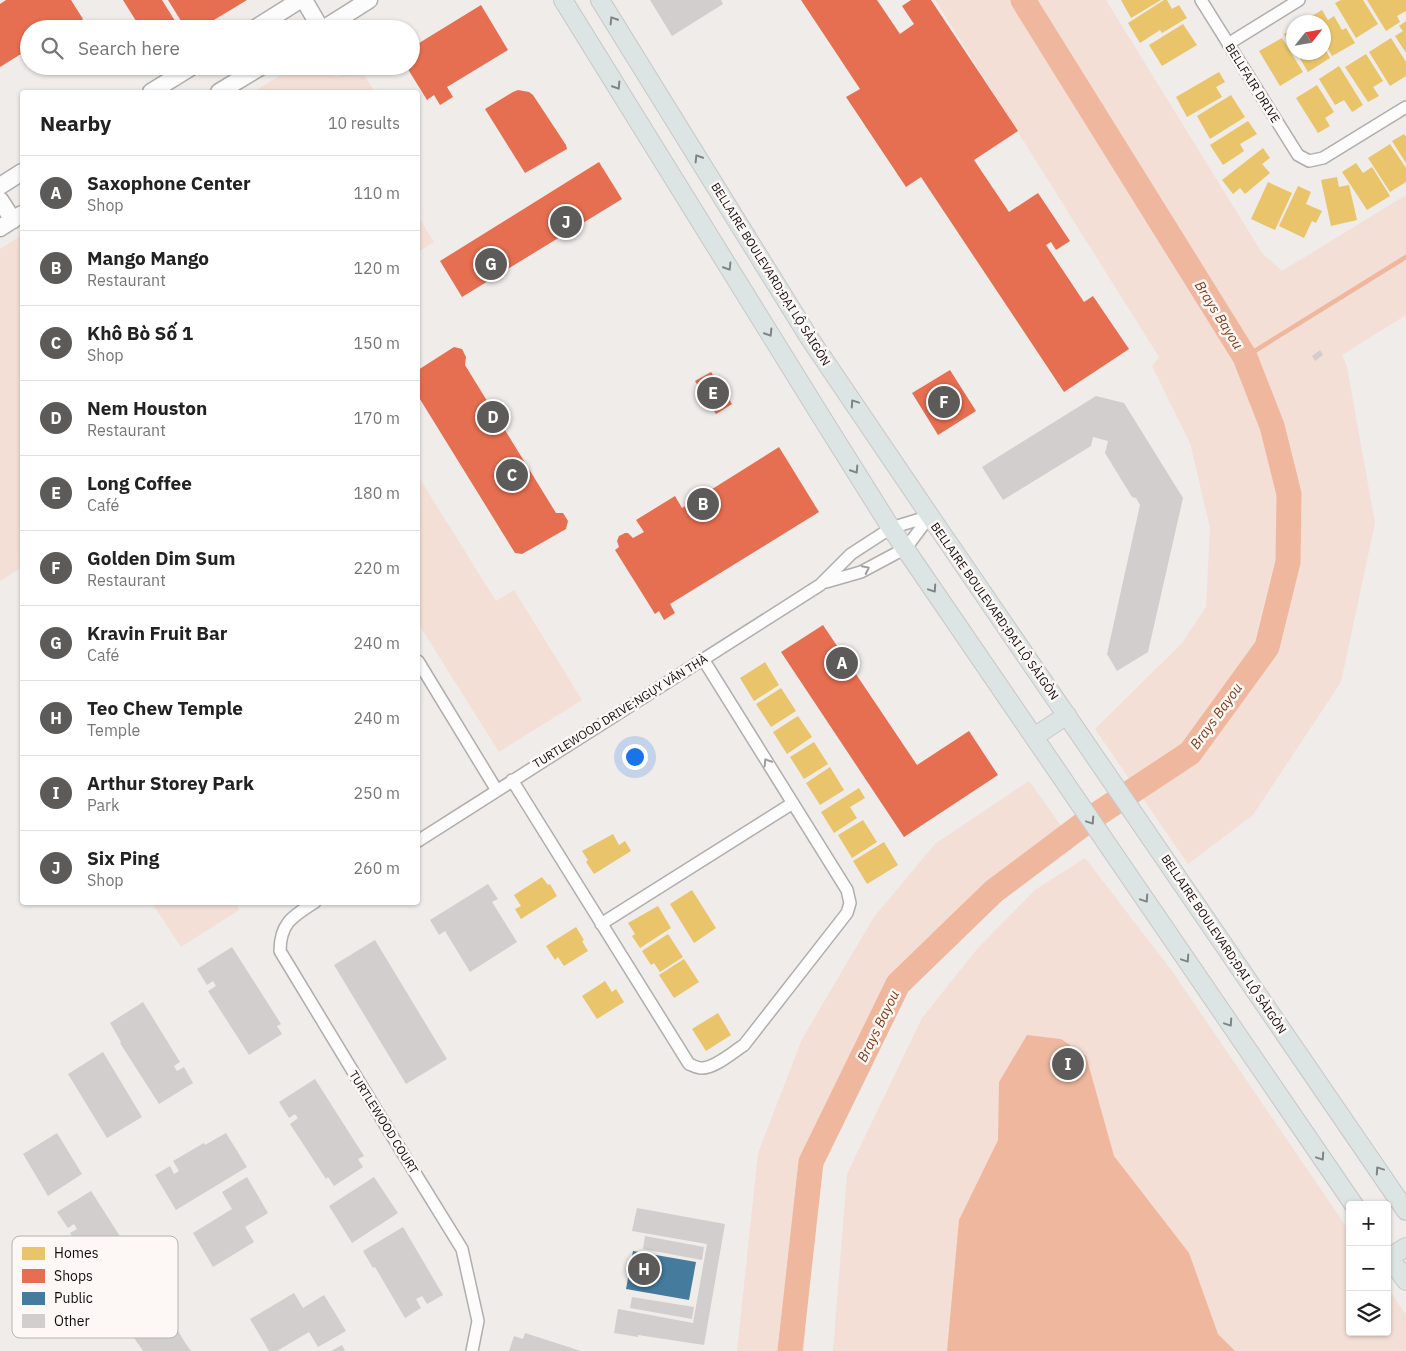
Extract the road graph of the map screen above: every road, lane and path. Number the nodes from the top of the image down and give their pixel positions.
1 (302, 0) edge
2 (369, 0) edge
3 (564, 0) edge
4 (600, 0) edge
5 (1201, 0) edge
6 (1299, 0) edge
7 (269, 20) edge
8 (316, 20) edge
9 (337, 20) edge
10 (1228, 44) junction
11 (178, 75) edge
12 (247, 75) edge
13 (154, 90) edge
14 (222, 90) edge
15 (1406, 107) edge
16 (20, 173) edge
17 (0, 186) edge
18 (0, 200) edge
19 (12, 221) edge
20 (930, 516) junction
21 (891, 528) junction
22 (906, 548) junction
23 (824, 583) junction
24 (703, 659) junction
25 (420, 664) edge
26 (1067, 716) junction
27 (1034, 737) junction
28 (512, 780) junction
29 (496, 789) junction
30 (793, 803) junction
31 (420, 839) edge
32 (310, 905) edge
33 (601, 924) junction
34 (1351, 1201) edge
35 (1406, 1211) edge
36 (1406, 1247) edge
37 (1391, 1254) edge
38 (1391, 1260) edge
39 (1406, 1281) edge
40 (472, 1351) edge

1 - 7 main road
1 - 8 main road
2 - 9 main road
3 -> 21 main road
20 -> 4 main road, BELLAIRE BOULEVARD;ĐẠI LỘ SÀIGÒN
5 - 10 street, BELLFAIR DRIVE
6 - 10 street
10 - 15 street, BELLFAIR DRIVE
11 - 13 main road
12 - 14 main road
16 - 17 main road
18 - 19 main road
20 - 21 street, TURTLEWOOD DRIVE;NGỤY VĂN THÀ
20 - 22 street, TURTLEWOOD DRIVE;NGỤY VĂN THÀ
20 - 26 main road, BELLAIRE BOULEVARD;ĐẠI LỘ SÀIGÒN
21 - 22 main road
21 - 23 street, TURTLEWOOD DRIVE;NGỤY VĂN THÀ
23 -> 22 street, TURTLEWOOD DRIVE;NGỤY VĂN THÀ
22 -> 27 main road
23 - 24 street, TURTLEWOOD DRIVE;NGỤY VĂN THÀ
24 - 28 street, TURTLEWOOD DRIVE;NGỤY VĂN THÀ
30 -> 24 street
25 - 29 street
26 - 27 main road
35 -> 26 main road, BELLAIRE BOULEVARD;ĐẠI LỘ SÀIGÒN
27 -> 34 main road
28 - 29 street, TURTLEWOOD DRIVE;NGỤY VĂN THÀ
28 - 33 street
29 - 31 street, TURTLEWOOD DRIVE;NGỤY VĂN THÀ
30 - 33 street
30 - 33 street
32 - 40 street, TURTLEWOOD COURT
36 - 37 main road
38 - 39 main road

